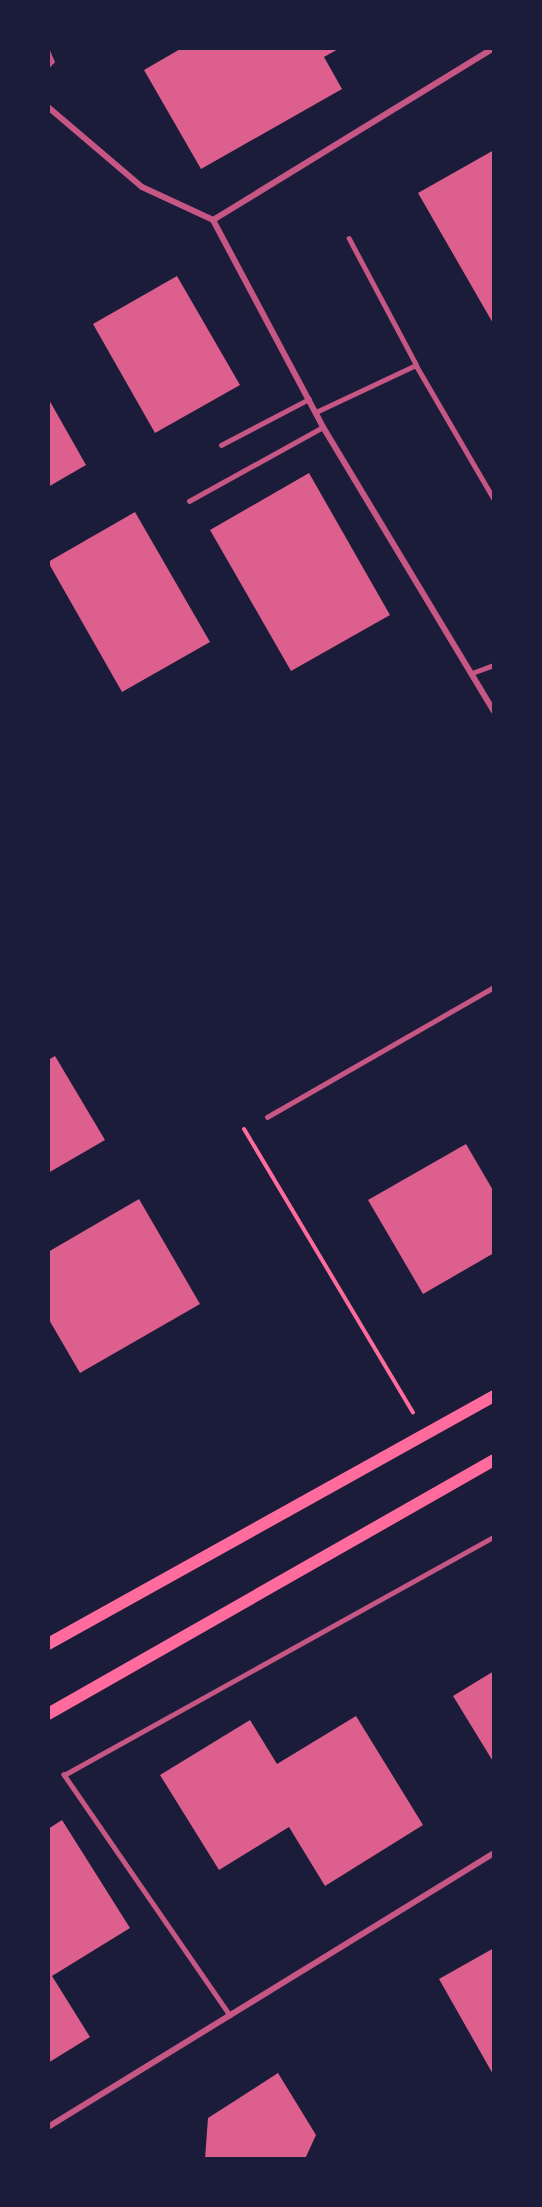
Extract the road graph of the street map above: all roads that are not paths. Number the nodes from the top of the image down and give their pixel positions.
1 (494, 48) edge
2 (48, 52) edge
3 (48, 66) edge
4 (48, 107) edge
5 (213, 220) junction
6 (349, 239) dead end
7 (416, 364) junction
8 (309, 399) junction
9 (316, 412) junction
10 (323, 427) junction
11 (221, 445) dead end
12 (494, 499) edge
13 (189, 501) dead end
14 (494, 665) edge
15 (472, 673) junction
16 (494, 712) edge
17 (494, 987) edge
18 (267, 1117) dead end
19 (494, 1396) edge
20 (494, 1460) edge
21 (494, 1537) edge
22 (48, 1644) edge
23 (48, 1714) edge
24 (494, 1853) edge
25 (230, 2016) junction
26 (48, 2127) edge

1 - 5 street
2 - 3 lane
4 - 5 street
5 - 8 street
6 - 7 lane
7 - 9 lane
7 - 12 lane
8 - 9 street
8 - 11 lane
9 - 10 street
10 - 13 lane
10 - 15 street
14 - 15 lane
15 - 16 street
17 - 18 lane
19 - 22 main road
20 - 23 main road
21 - 25 lane
24 - 25 street
25 - 26 street

